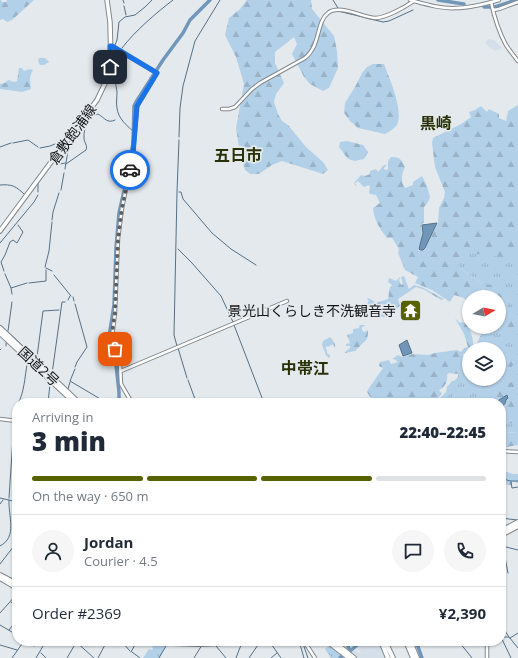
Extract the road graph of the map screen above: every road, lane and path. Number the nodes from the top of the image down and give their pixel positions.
1 (107, 0) edge
2 (410, 0) edge
3 (499, 0) edge
4 (414, 1) junction
5 (491, 2) junction
6 (518, 2) edge
7 (493, 8) junction
8 (113, 47) junction
9 (518, 61) edge
10 (222, 109) dead end
11 (0, 231) edge
12 (287, 302) dead end
13 (0, 328) edge
14 (0, 333) edge
15 (120, 371) junction
16 (70, 398) edge
17 (74, 398) edge
18 (129, 398) edge
19 (0, 419) edge
20 (12, 420) edge
21 (506, 451) edge
22 (518, 452) edge
23 (518, 522) edge
24 (518, 526) edge
25 (506, 528) edge
26 (506, 532) edge
27 (0, 574) edge
28 (0, 578) edge
29 (12, 581) edge
30 (12, 585) edge
31 (307, 646) edge
32 (333, 646) edge
33 (339, 646) edge
34 (386, 646) edge
35 (409, 646) edge
36 (411, 646) edge
37 (487, 646) edge
38 (412, 656) edge
39 (315, 658) edge
40 (349, 658) edge
41 (354, 658) edge
42 (391, 658) edge
43 (417, 658) edge
44 (487, 658) edge

1 - 8 main road, 倉敷飽浦線
2 - 4 street
3 - 5 street
4 - 5 street
4 - 10 street
5 - 7 street
6 - 7 street
7 - 9 street
8 - 11 main road, 倉敷飽浦線
8 - 15 street
12 - 15 street
13 - 17 highway, 国道2号
14 - 16 highway, 国道2号
15 - 18 street
19 - 20 street
21 - 22 street
23 - 25 highway
24 - 26 highway
27 - 29 highway
28 - 30 highway
31 - 39 street
32 - 40 highway
33 - 41 highway
34 - 42 highway
35 - 38 highway
36 - 43 highway
37 - 44 street

